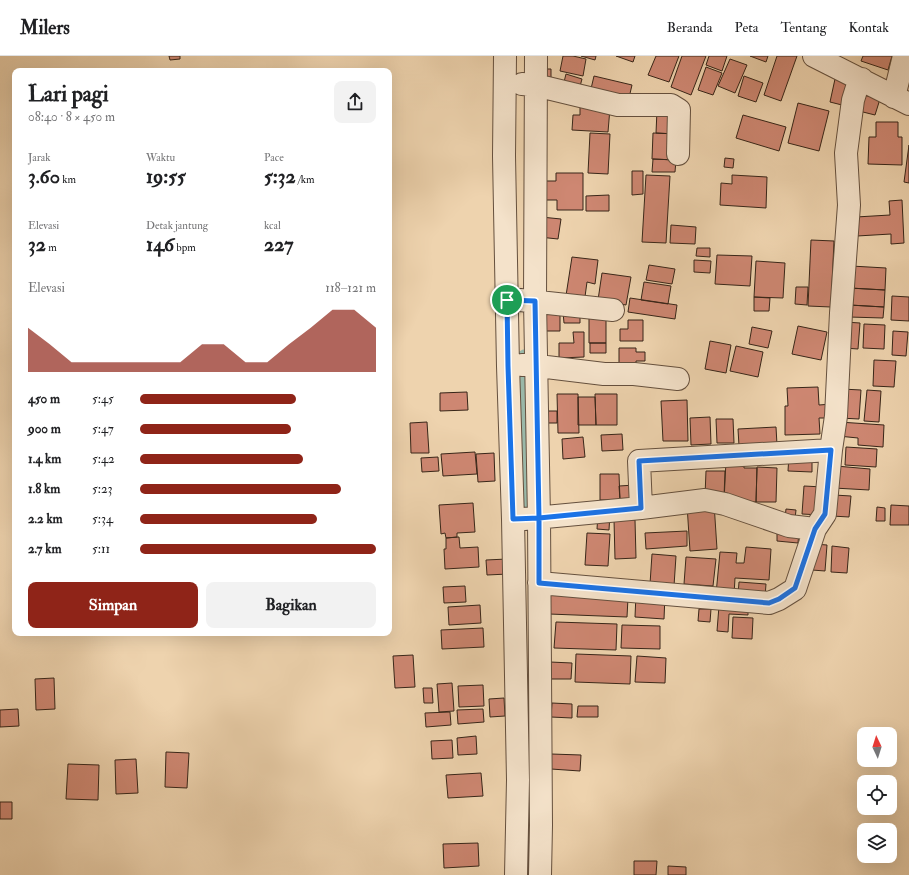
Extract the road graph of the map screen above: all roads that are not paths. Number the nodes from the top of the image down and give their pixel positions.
1 (505, 56) edge
2 (536, 56) edge
3 (814, 56) edge
4 (904, 56) edge
5 (862, 79) junction
6 (521, 84) junction
7 (902, 100) edge
8 (678, 154) dead end
9 (521, 300) junction
10 (613, 310) dead end
11 (522, 365) junction
12 (678, 379) dead end
13 (831, 450) junction
14 (641, 508) junction
15 (526, 519) junction
16 (815, 529) junction
17 (539, 583) junction
18 (516, 875) edge
19 (540, 875) edge

1 - 6 street
2 - 6 street
3 - 5 street
4 - 7 street
5 - 7 street
5 - 13 street
6 - 8 street
6 - 9 street
6 - 9 street
9 - 10 street
9 - 11 street
11 - 12 street
11 - 15 street
13 - 14 street
13 - 16 street
14 - 15 street
14 - 16 street
15 - 17 street
15 - 18 street
16 - 17 street
17 - 19 street

